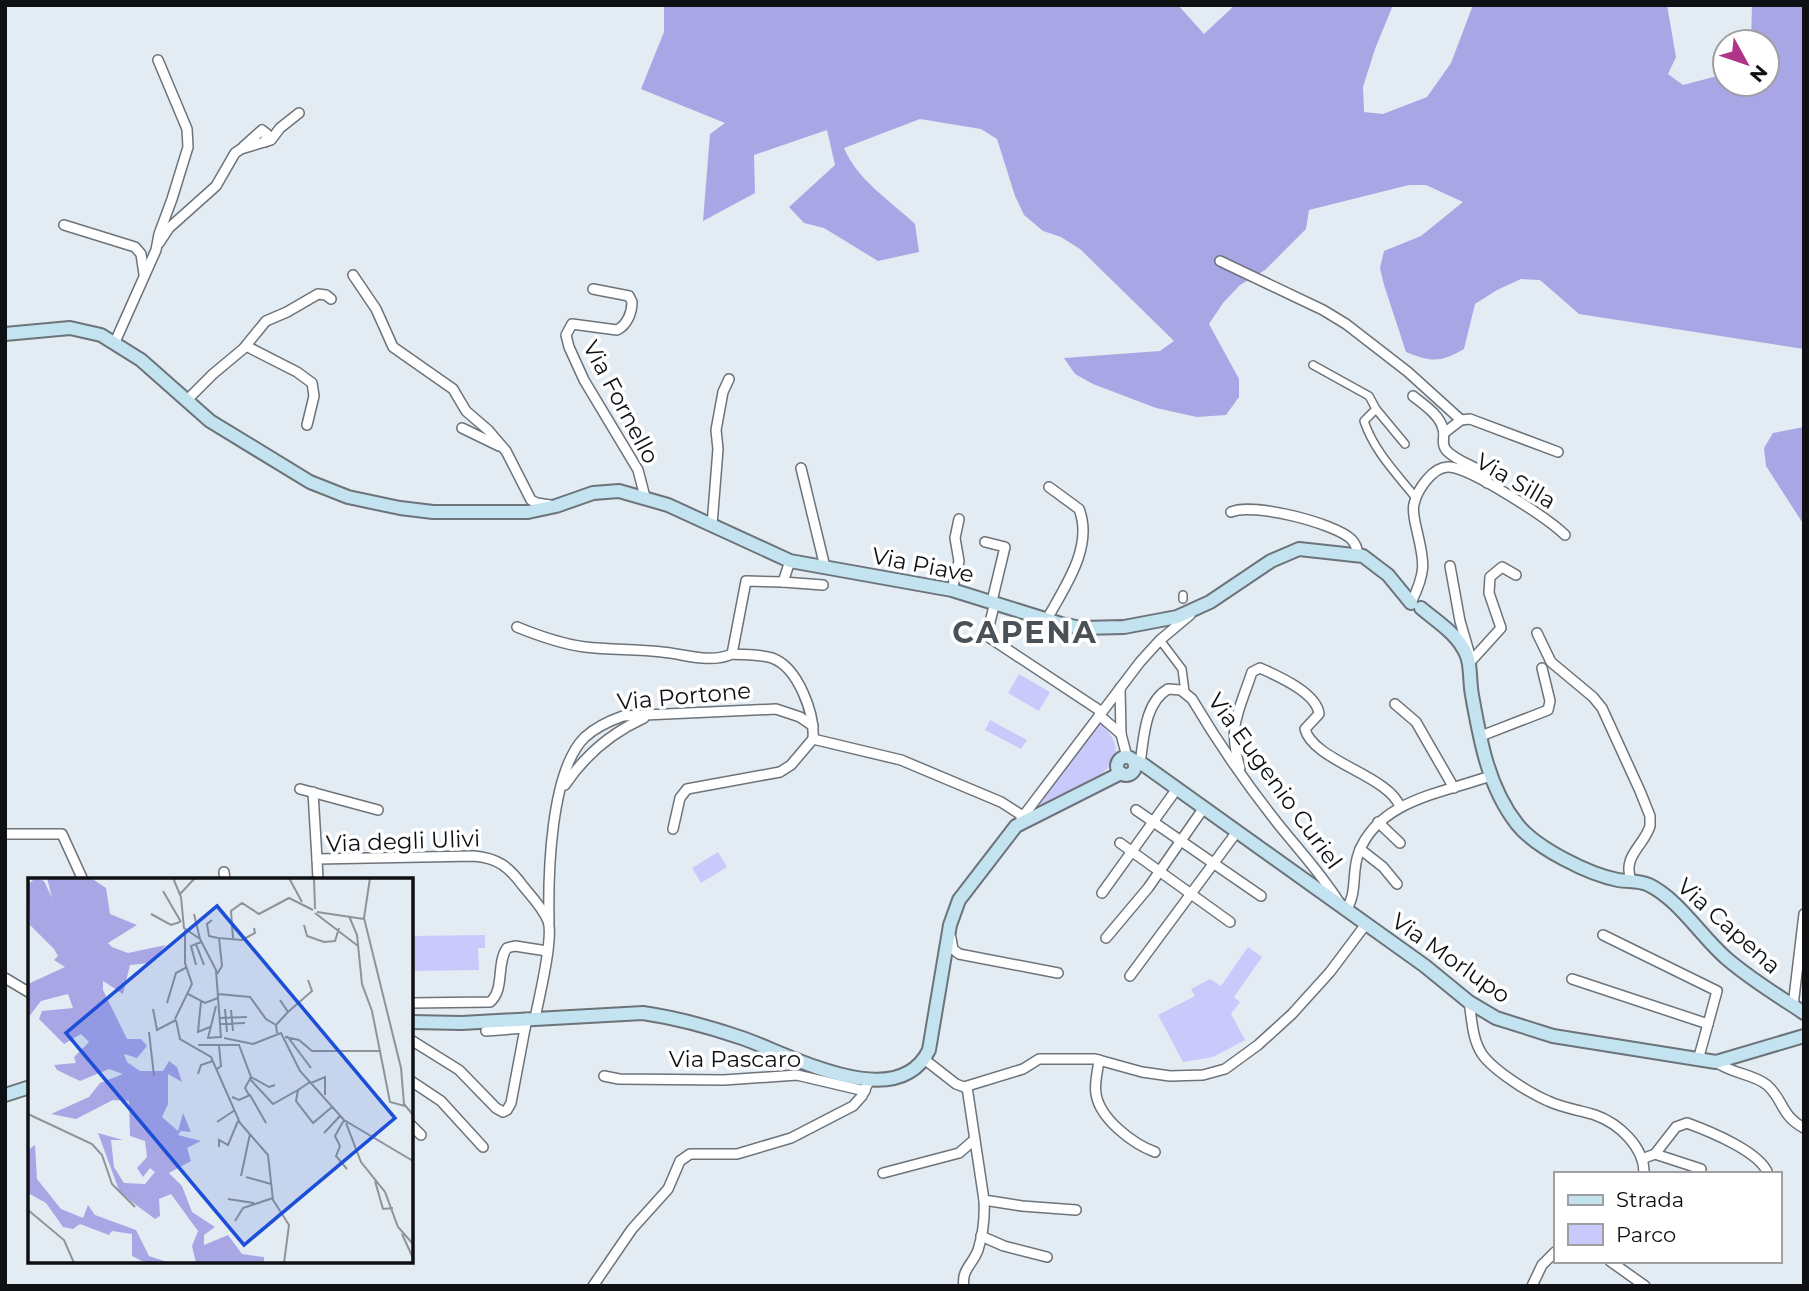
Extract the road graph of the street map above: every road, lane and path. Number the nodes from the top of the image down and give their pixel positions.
1 (158, 60) dead end
2 (299, 113) dead end
3 (64, 225) dead end
4 (156, 250) junction
5 (1220, 261) dead end
6 (353, 275) dead end
7 (144, 278) junction
8 (593, 289) dead end
9 (331, 299) dead end
10 (5, 334) edge
11 (115, 342) junction
12 (246, 346) junction
13 (1314, 365) dead end
14 (729, 379) dead end
15 (1413, 396) dead end
16 (186, 401) junction
17 (1376, 409) junction
18 (1461, 420) junction
19 (307, 425) dead end
20 (463, 428) dead end
21 (1444, 433) junction
22 (1405, 444) dead end
23 (506, 452) junction
24 (1558, 452) dead end
25 (801, 468) dead end
26 (1487, 483) junction
27 (1049, 487) dead end
28 (645, 497) junction
29 (1416, 498) junction
30 (556, 506) junction
31 (1231, 512) dead end
32 (959, 519) dead end
33 (712, 525) junction
34 (1565, 535) dead end
35 (985, 542) dead end
36 (1358, 554) junction
37 (789, 560) junction
38 (1450, 566) dead end
39 (825, 567) junction
40 (1516, 575) dead end
41 (783, 582) junction
42 (823, 585) dead end
43 (952, 590) junction
44 (993, 601) junction
45 (1413, 604) junction
46 (1189, 610) junction
47 (1048, 619) junction
48 (1149, 623) junction
49 (517, 627) dead end
50 (1537, 633) dead end
51 (1159, 641) junction
52 (732, 654) junction
53 (1470, 661) junction
54 (1542, 668) dead end
55 (1120, 688) junction
56 (1185, 692) junction
57 (1109, 703) junction
58 (1395, 704) dead end
59 (1121, 708) junction
60 (1101, 713) junction
61 (648, 715) junction
62 (813, 726) junction
63 (1121, 734) junction
64 (1481, 736) junction
65 (813, 739) junction
66 (1133, 760) junction
67 (1126, 773) junction
68 (1241, 773) junction
69 (1157, 775) junction
70 (1490, 776) junction
71 (1454, 788) junction
72 (300, 789) dead end
73 (561, 790) junction
74 (1177, 790) junction
75 (313, 792) junction
76 (1400, 807) junction
77 (1203, 809) junction
78 (378, 810) dead end
79 (1136, 810) dead end
80 (1020, 821) junction
81 (1153, 822) junction
82 (1378, 822) junction
83 (673, 829) dead end
84 (1236, 833) junction
85 (5, 834) edge
86 (1181, 842) junction
87 (1120, 843) dead end
88 (1400, 843) dead end
89 (1360, 849) junction
90 (1132, 852) junction
91 (317, 859) junction
92 (1214, 864) junction
93 (1160, 872) junction
94 (82, 878) edge
95 (318, 878) edge
96 (1631, 880) junction
97 (1397, 884) dead end
98 (1102, 893) dead end
99 (1192, 894) junction
100 (1261, 896) dead end
101 (1344, 908) junction
102 (1804, 914) edge
103 (549, 922) junction
104 (1230, 922) dead end
105 (1366, 924) junction
106 (950, 925) junction
107 (1603, 935) dead end
108 (1106, 938) dead end
109 (547, 951) junction
110 (1058, 973) dead end
111 (1129, 976) dead end
112 (5, 978) edge
113 (1572, 979) dead end
114 (28, 992) edge
115 (1469, 1002) junction
116 (413, 1003) edge
117 (1799, 1009) edge
118 (413, 1022) edge
119 (526, 1023) junction
120 (1708, 1024) junction
121 (486, 1031) dead end
122 (1804, 1036) edge
123 (413, 1041) edge
124 (924, 1059) junction
125 (1100, 1060) junction
126 (1698, 1060) junction
127 (1716, 1062) junction
128 (604, 1076) dead end
129 (413, 1082) edge
130 (867, 1086) junction
131 (967, 1087) junction
132 (28, 1088) edge
133 (5, 1095) edge
134 (413, 1127) edge
135 (1804, 1128) edge
136 (421, 1135) dead end
137 (974, 1140) junction
138 (484, 1147) dead end
139 (1155, 1152) dead end
140 (1655, 1154) junction
141 (1643, 1159) junction
142 (1701, 1168) dead end
143 (1644, 1172) edge
144 (1767, 1172) edge
145 (883, 1174) dead end
146 (984, 1200) junction
147 (1076, 1210) dead end
148 (981, 1236) junction
149 (1554, 1253) edge
150 (1047, 1257) dead end
151 (1613, 1263) edge
152 (593, 1286) edge
153 (964, 1286) edge
154 (1532, 1286) edge
155 (1645, 1286) edge

1 - 4 street
2 - 4 street
3 - 7 street
4 - 7 street
5 - 18 street
6 - 23 street
7 - 11 street
8 - 28 street, Via Fornello
9 - 12 street
10 - 11 main road, Via Piave
11 - 16 main road, Via Piave
12 - 16 street
12 - 19 street
13 - 17 street
14 - 33 street
15 - 21 street
16 - 30 main road, Via Piave
17 - 22 street
17 - 29 street
18 - 21 street
18 - 24 street
20 - 23 street
21 - 26 street
23 - 30 street
25 - 39 street
26 - 29 street, Via Silla
26 - 34 street, Via Silla
27 - 47 street
28 - 30 main road, Via Piave
28 - 33 main road, Via Piave
29 - 45 street
31 - 36 street
32 - 43 street
33 - 37 main road, Via Piave
35 - 44 street
36 - 45 main road
36 - 46 main road, Via Piave
37 - 39 main road, Via Piave
37 - 41 street
38 - 53 street
39 - 43 main road, Via Piave
40 - 53 street
41 - 42 street
41 - 52 street
43 - 44 main road, Via Piave
44 - 47 main road, Via Piave
44 - 60 street
45 - 53 main road
46 - 48 main road, Via Piave
46 - 51 street
47 - 48 main road, Via Piave
48 - 51 street
49 - 52 street
50 - 96 street
51 - 55 street
51 - 56 street
52 - 62 street
53 - 64 main road, Via Capena
54 - 64 street
55 - 57 street
55 - 59 street
56 - 66 street, Via Eugenio Curiel
56 - 68 street, Via Eugenio Curiel
57 - 59 street
57 - 60 street
58 - 71 street
59 - 63 street
60 - 63 street
60 - 80 street
61 - 62 street, Via Portone
61 - 73 street
61 - 73 street, Via Portone
62 - 65 street
63 - 66 street
64 - 70 main road, Via Capena
65 - 80 street
65 - 83 street
66 - 67 main road
66 - 69 main road, Via Morlupo
67 - 69 main road
67 - 80 main road
68 - 76 street
68 - 101 street, Via Eugenio Curiel
69 - 74 main road, Via Morlupo
70 - 71 street
70 - 96 main road, Via Capena
71 - 76 street
72 - 75 street
73 - 103 street, Via Portone
74 - 77 main road, Via Morlupo
74 - 81 street
75 - 78 street
75 - 91 street
76 - 82 street
77 - 84 main road, Via Morlupo
77 - 86 street
79 - 81 street
80 - 106 main road
81 - 86 street
81 - 90 street
82 - 88 street
82 - 89 street
84 - 92 street
84 - 101 main road, Via Morlupo
85 - 94 street
86 - 92 street
86 - 93 street
87 - 90 street
89 - 97 street
89 - 101 street
90 - 93 street
90 - 98 street
91 - 95 street, Via degli Ulivi
91 - 103 street, Via degli Ulivi
92 - 99 street
92 - 100 street
93 - 99 street
93 - 108 street
96 - 117 main road, Via Capena
99 - 104 street
99 - 111 street
101 - 105 main road, Via Morlupo
102 - 117 street
103 - 109 street
105 - 115 main road, Via Morlupo
105 - 125 street
106 - 110 street
106 - 124 main road
107 - 120 street
109 - 116 street
109 - 119 street
112 - 114 street
113 - 120 street
115 - 126 main road, Via Morlupo
115 - 141 street
118 - 119 main road
119 - 121 street
119 - 123 street
119 - 130 main road
120 - 126 street
122 - 127 main road, Via Morlupo
124 - 130 main road
124 - 131 street
125 - 131 street
125 - 139 street
126 - 127 main road, Via Morlupo
127 - 135 street
128 - 130 street, Via Pascaro
129 - 138 street
130 - 152 street
131 - 137 street
132 - 133 main road
134 - 136 street
137 - 145 street
137 - 146 street
140 - 141 street
140 - 142 street
140 - 144 street
141 - 143 street
146 - 147 street
146 - 148 street
148 - 150 street
148 - 153 street
149 - 154 street
151 - 155 street

